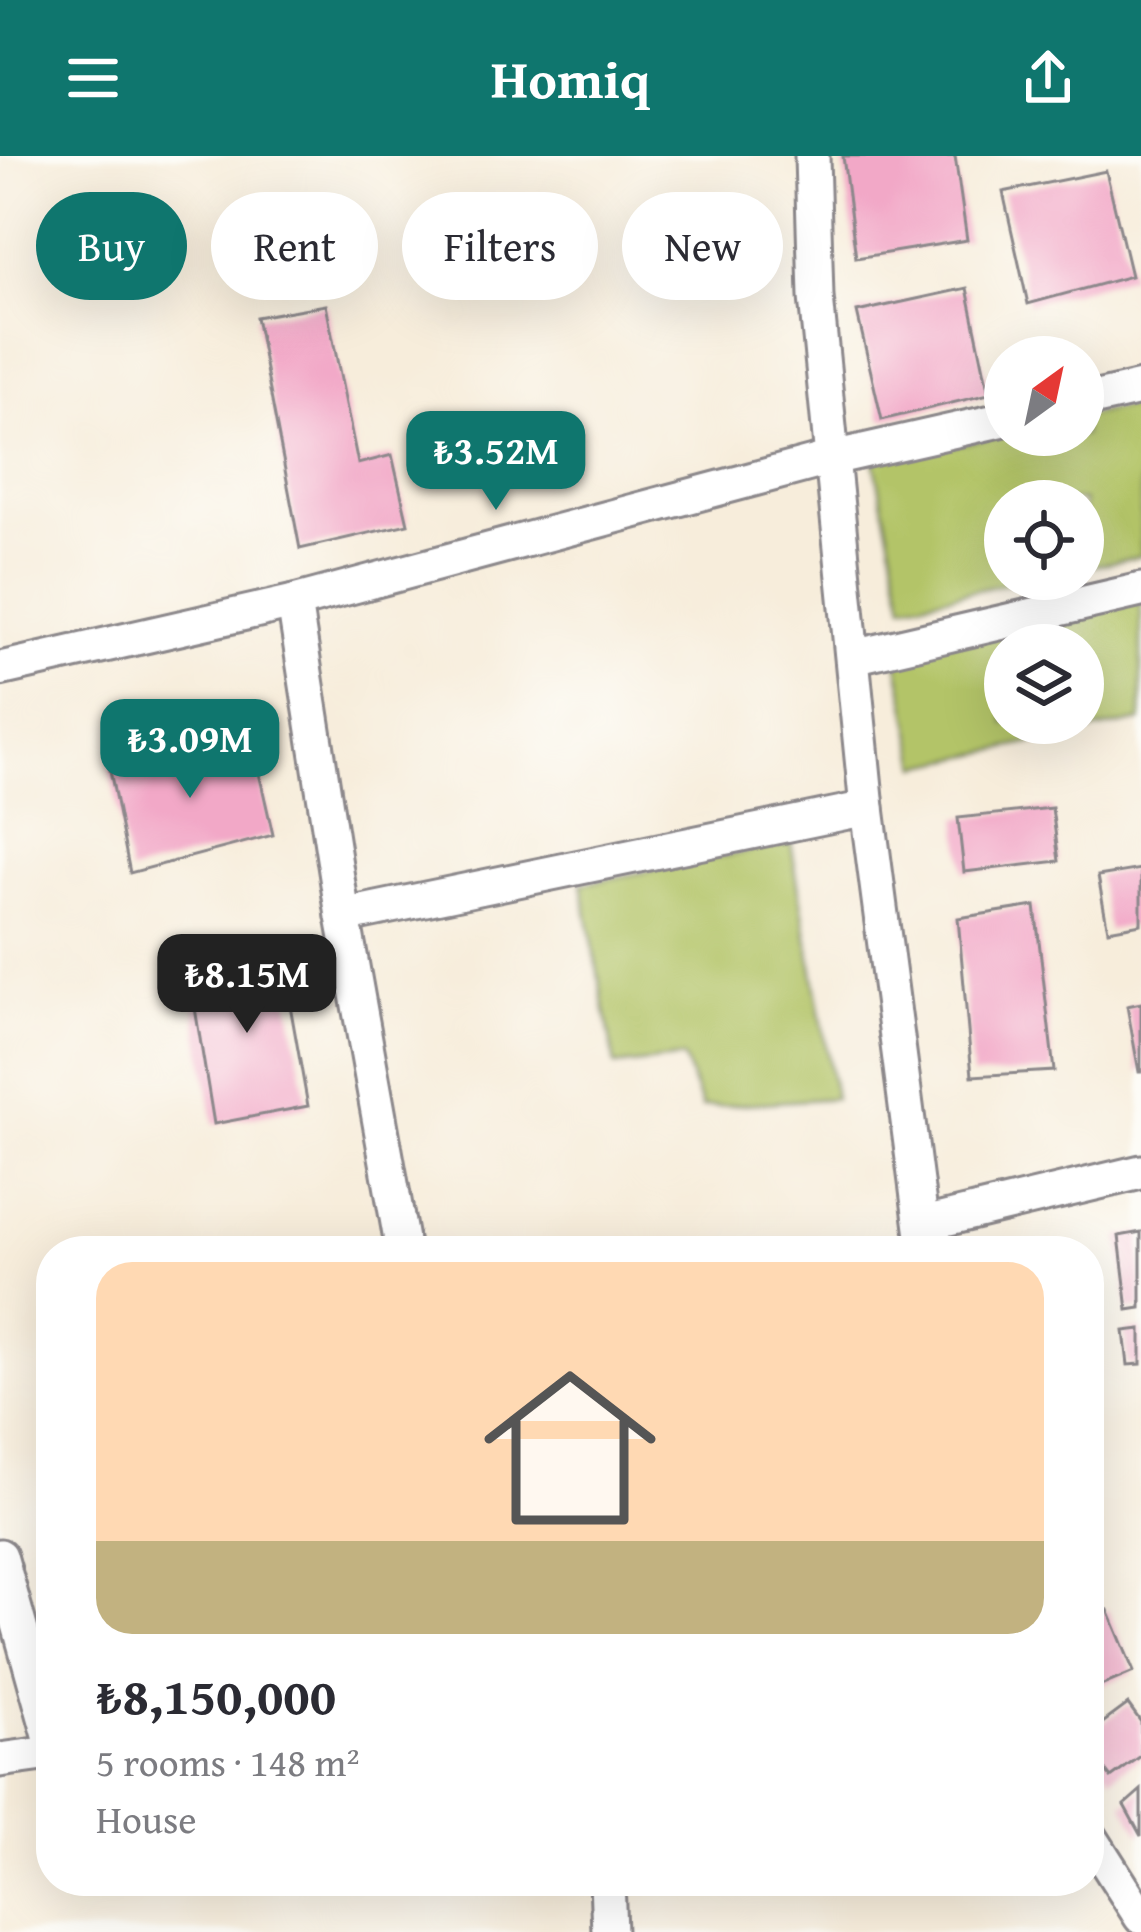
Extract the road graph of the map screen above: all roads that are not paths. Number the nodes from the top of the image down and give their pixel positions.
1 (812, 156) edge
2 (1141, 388) edge
3 (1104, 396) edge
4 (984, 424) edge
5 (832, 458) junction
6 (1141, 590) edge
7 (294, 602) junction
8 (853, 657) junction
9 (0, 668) edge
10 (867, 808) junction
11 (343, 916) junction
12 (1141, 1172) edge
13 (400, 1236) edge
14 (925, 1236) edge
15 (928, 1236) edge
16 (0, 1556) edge
17 (36, 1684) edge
18 (36, 1755) edge
19 (0, 1760) edge
20 (1104, 1859) edge
21 (608, 1896) edge
22 (1141, 1917) edge
23 (609, 1932) edge

1 - 5 street
2 - 3 street
4 - 5 street
5 - 7 street
5 - 8 street
6 - 8 street
7 - 9 street
7 - 11 street
8 - 10 street
10 - 11 street
10 - 14 street
11 - 13 street
12 - 15 street
16 - 17 street
18 - 19 street
20 - 22 street
21 - 23 street

